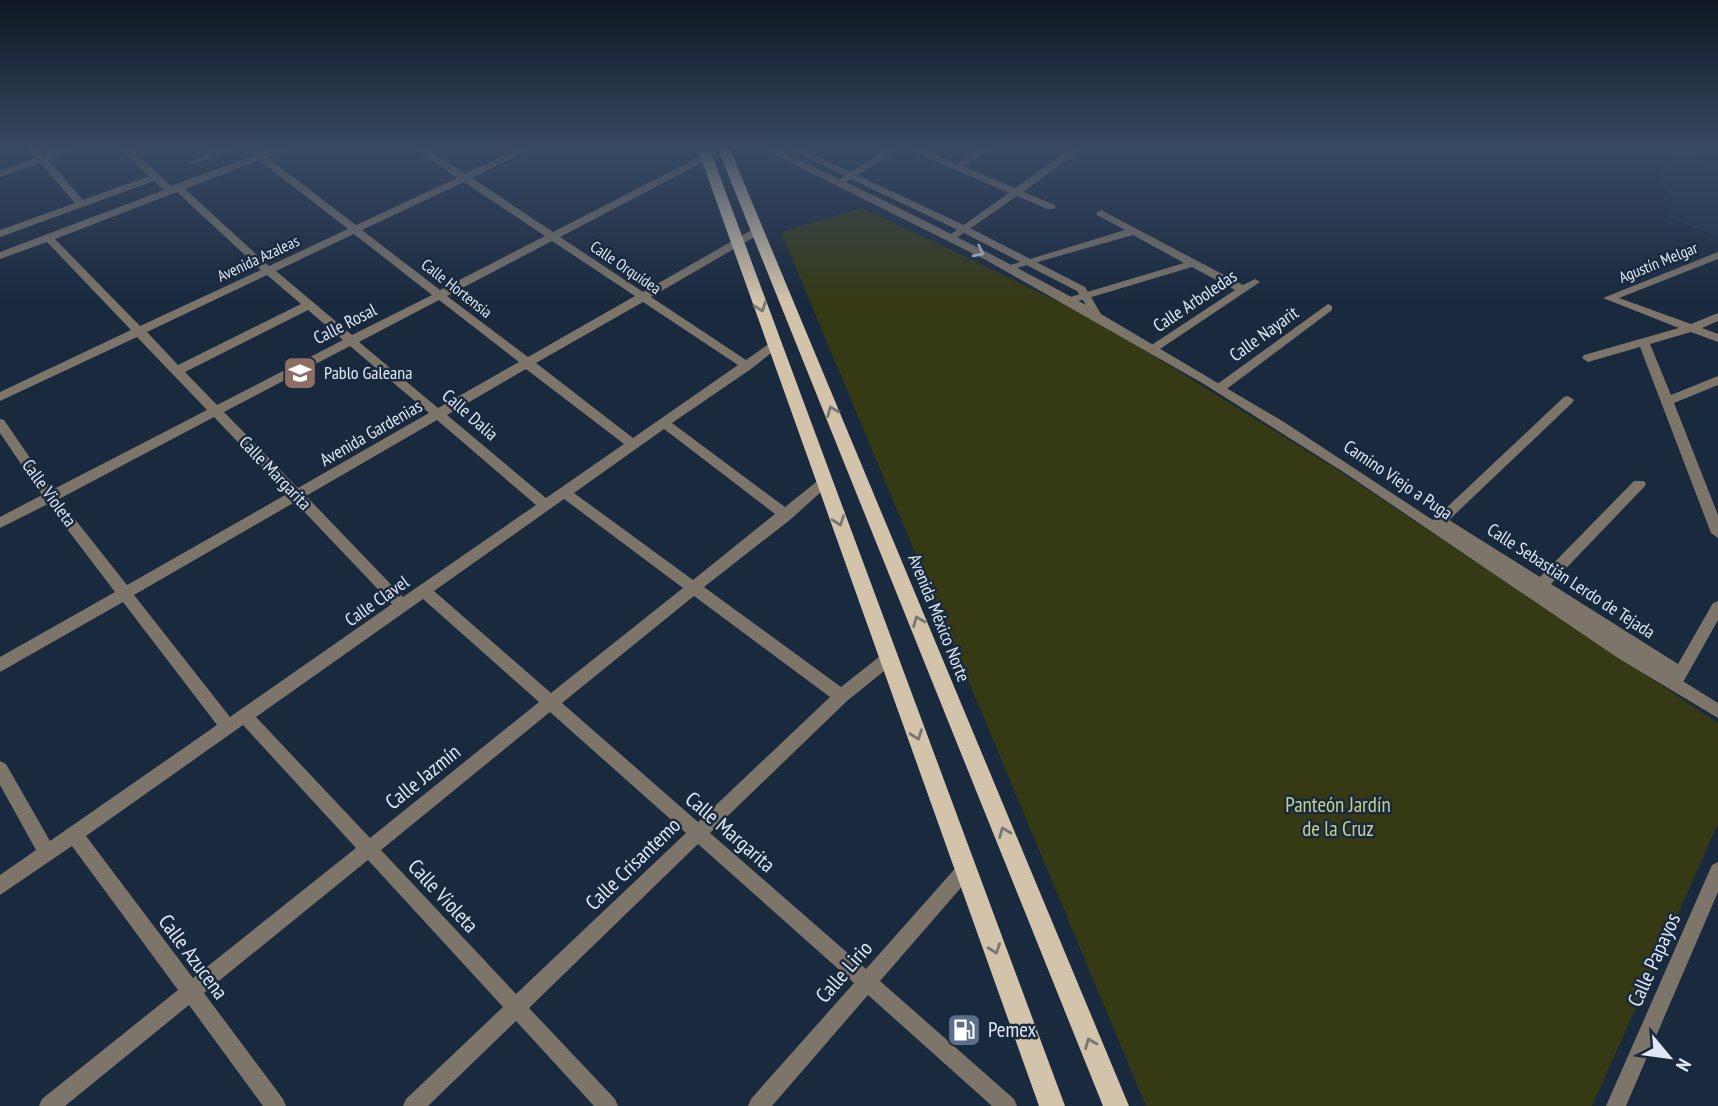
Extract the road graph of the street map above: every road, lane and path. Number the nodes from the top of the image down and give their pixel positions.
1 (75, 199) edge
2 (98, 199) edge
3 (151, 199) edge
4 (191, 199) edge
5 (315, 199) edge
6 (420, 199) edge
7 (495, 199) edge
8 (620, 199) edge
9 (722, 199) edge
10 (745, 199) edge
11 (873, 199) edge
12 (899, 199) edge
13 (1006, 199) edge
14 (1031, 199) edge
15 (81, 205) junction
16 (1051, 207) dead end
17 (1101, 213) dead end
18 (355, 229) junction
19 (964, 229) junction
20 (2, 230) edge
21 (759, 230) junction
22 (1134, 231) junction
23 (551, 236) junction
24 (49, 238) junction
25 (952, 238) junction
26 (738, 243) junction
27 (1718, 255) edge
28 (0, 256) edge
29 (1028, 261) junction
30 (1194, 263) junction
31 (1009, 267) junction
32 (269, 271) junction
33 (1255, 282) dead end
34 (1243, 290) junction
35 (438, 295) junction
36 (1085, 295) junction
37 (643, 297) junction
38 (1070, 300) junction
39 (308, 305) junction
40 (1328, 308) dead end
41 (1097, 314) junction
42 (1718, 317) edge
43 (1692, 328) junction
44 (137, 333) junction
45 (1718, 338) edge
46 (351, 340) junction
47 (1644, 342) junction
48 (774, 346) junction
49 (1154, 349) junction
50 (1588, 358) dead end
51 (527, 363) junction
52 (747, 366) junction
53 (176, 371) junction
54 (1718, 380) edge
55 (1220, 388) junction
56 (0, 397) edge
57 (1567, 400) dead end
58 (1667, 401) junction
59 (215, 410) junction
60 (439, 414) junction
61 (0, 423) edge
62 (665, 424) junction
63 (633, 445) junction
64 (825, 482) junction
65 (1639, 484) dead end
66 (565, 493) junction
67 (297, 495) junction
68 (50, 497) junction
69 (546, 506) junction
70 (786, 515) junction
71 (0, 523) edge
72 (1437, 524) junction
73 (1718, 533) edge
74 (695, 589) junction
75 (424, 591) junction
76 (1536, 591) junction
77 (125, 593) junction
78 (403, 606) junction
79 (1718, 607) edge
80 (888, 658) junction
81 (0, 665) edge
82 (1677, 680) junction
83 (841, 696) junction
84 (551, 704) junction
85 (1718, 711) edge
86 (244, 716) junction
87 (228, 727) junction
88 (0, 769) edge
89 (74, 834) junction
90 (698, 834) junction
91 (369, 850) junction
92 (47, 853) junction
93 (965, 869) junction
94 (1718, 871) edge
95 (0, 886) edge
96 (866, 982) junction
97 (191, 992) junction
98 (516, 1008) junction
99 (49, 1106) edge
100 (276, 1106) edge
101 (413, 1106) edge
102 (608, 1106) edge
103 (758, 1106) edge
104 (1007, 1106) edge
105 (1052, 1106) edge
106 (1116, 1106) edge
107 (1616, 1106) edge

1 - 15 street
2 - 15 street
3 - 24 street
4 - 32 street, Calle Dalia
5 - 18 street, Calle Hortensia
6 - 18 street, Avenida Azaleas
7 - 23 street, Calle Orquídea
8 - 23 street, Calle Rosal
9 - 26 main road
10 - 21 main road, Avenida México Norte
11 - 25 street
12 - 19 street
13 - 19 street
14 - 16 street
15 - 20 street
17 - 22 street
18 - 32 street, Avenida Azaleas
18 - 35 street, Calle Hortensia
19 - 25 street
19 - 29 street
21 - 26 street, Avenida Gardenias
106 -> 21 main road, Avenida México Norte
22 - 29 street
22 - 30 street
23 - 35 street, Calle Rosal
23 - 37 street, Calle Orquídea
24 - 28 street
24 - 44 street, Calle Margarita
25 -> 31 street
26 - 37 street, Avenida Gardenias
26 -> 48 main road
27 - 43 street, Agustín Melgar
29 - 31 street
29 - 36 street
30 - 34 street
30 - 36 street
31 - 38 street
32 - 39 street, Calle Dalia
32 - 44 street, Avenida Azaleas
33 - 34 street, Calle Arboledas
34 - 49 street, Calle Arboledas
35 - 46 street, Calle Rosal
35 - 51 street, Calle Hortensia
36 - 38 street
36 - 41 street
37 - 51 street, Avenida Gardenias
37 - 52 street, Calle Orquídea
38 - 41 street
39 - 46 street, Calle Dalia
39 - 53 street
40 - 55 street, Calle Nayarit
41 - 49 street, Camino Viejo a Puga
42 - 43 street
43 - 45 street
43 - 47 street
44 - 53 street, Calle Margarita
44 - 56 street, Avenida Azaleas
46 - 59 street, Calle Rosal
46 - 60 street, Calle Dalia
47 - 50 street
47 - 58 street
48 - 52 street, Calle Clavel
48 - 64 main road
49 - 55 street, Camino Viejo a Puga
51 - 60 street, Avenida Gardenias
51 - 63 street, Calle Hortensia
52 - 62 street, Calle Clavel
53 - 59 street, Calle Margarita
54 - 58 street
55 - 72 street, Camino Viejo a Puga
57 - 72 street
58 - 73 street
59 - 67 street, Calle Margarita
59 - 68 street, Calle Rosal
60 - 67 street, Avenida Gardenias
60 - 69 street, Calle Dalia
61 - 68 street, Calle Violeta
62 - 63 street, Calle Clavel
62 - 70 street
63 - 66 street, Calle Clavel
64 - 70 street, Calle Jazmín
64 -> 80 main road
65 - 76 street
66 - 69 street, Calle Clavel
66 - 74 street
67 - 77 street, Avenida Gardenias
67 - 78 street, Calle Margarita
68 - 71 street, Calle Rosal
68 - 77 street, Calle Violeta
69 - 75 street, Calle Clavel
70 - 74 street, Calle Jazmín
72 - 76 street, Calle Sebastián Lerdo de Tejada
74 - 83 street
74 - 84 street, Calle Jazmín
75 - 78 street, Calle Clavel
75 - 84 street, Calle Margarita
76 - 82 street, Calle Sebastián Lerdo de Tejada
77 - 81 street, Avenida Gardenias
77 - 87 street, Calle Violeta
78 - 86 street, Calle Clavel
79 - 82 street
80 - 83 street, Calle Crisantemo
80 -> 93 main road
82 - 85 street, Calle Sebastián Lerdo de Tejada
83 - 90 street, Calle Crisantemo
84 - 90 street, Calle Margarita
84 - 91 street, Calle Jazmín
86 - 87 street, Calle Clavel
86 - 91 street, Calle Violeta
87 - 89 street, Calle Clavel
88 - 92 street
89 - 92 street, Calle Clavel
89 - 97 street, Calle Azucena
90 - 96 street, Calle Margarita
90 - 98 street, Calle Crisantemo
91 - 97 street, Calle Jazmín
91 - 98 street, Calle Violeta
92 - 95 street, Calle Clavel
93 - 96 street, Calle Lirio
93 -> 105 main road
94 - 107 street, Calle Papayos
96 - 103 street, Calle Lirio
96 - 104 street, Calle Margarita
97 - 99 street, Calle Jazmín
97 - 100 street, Calle Azucena
98 - 101 street, Calle Crisantemo
98 - 102 street, Calle Violeta

